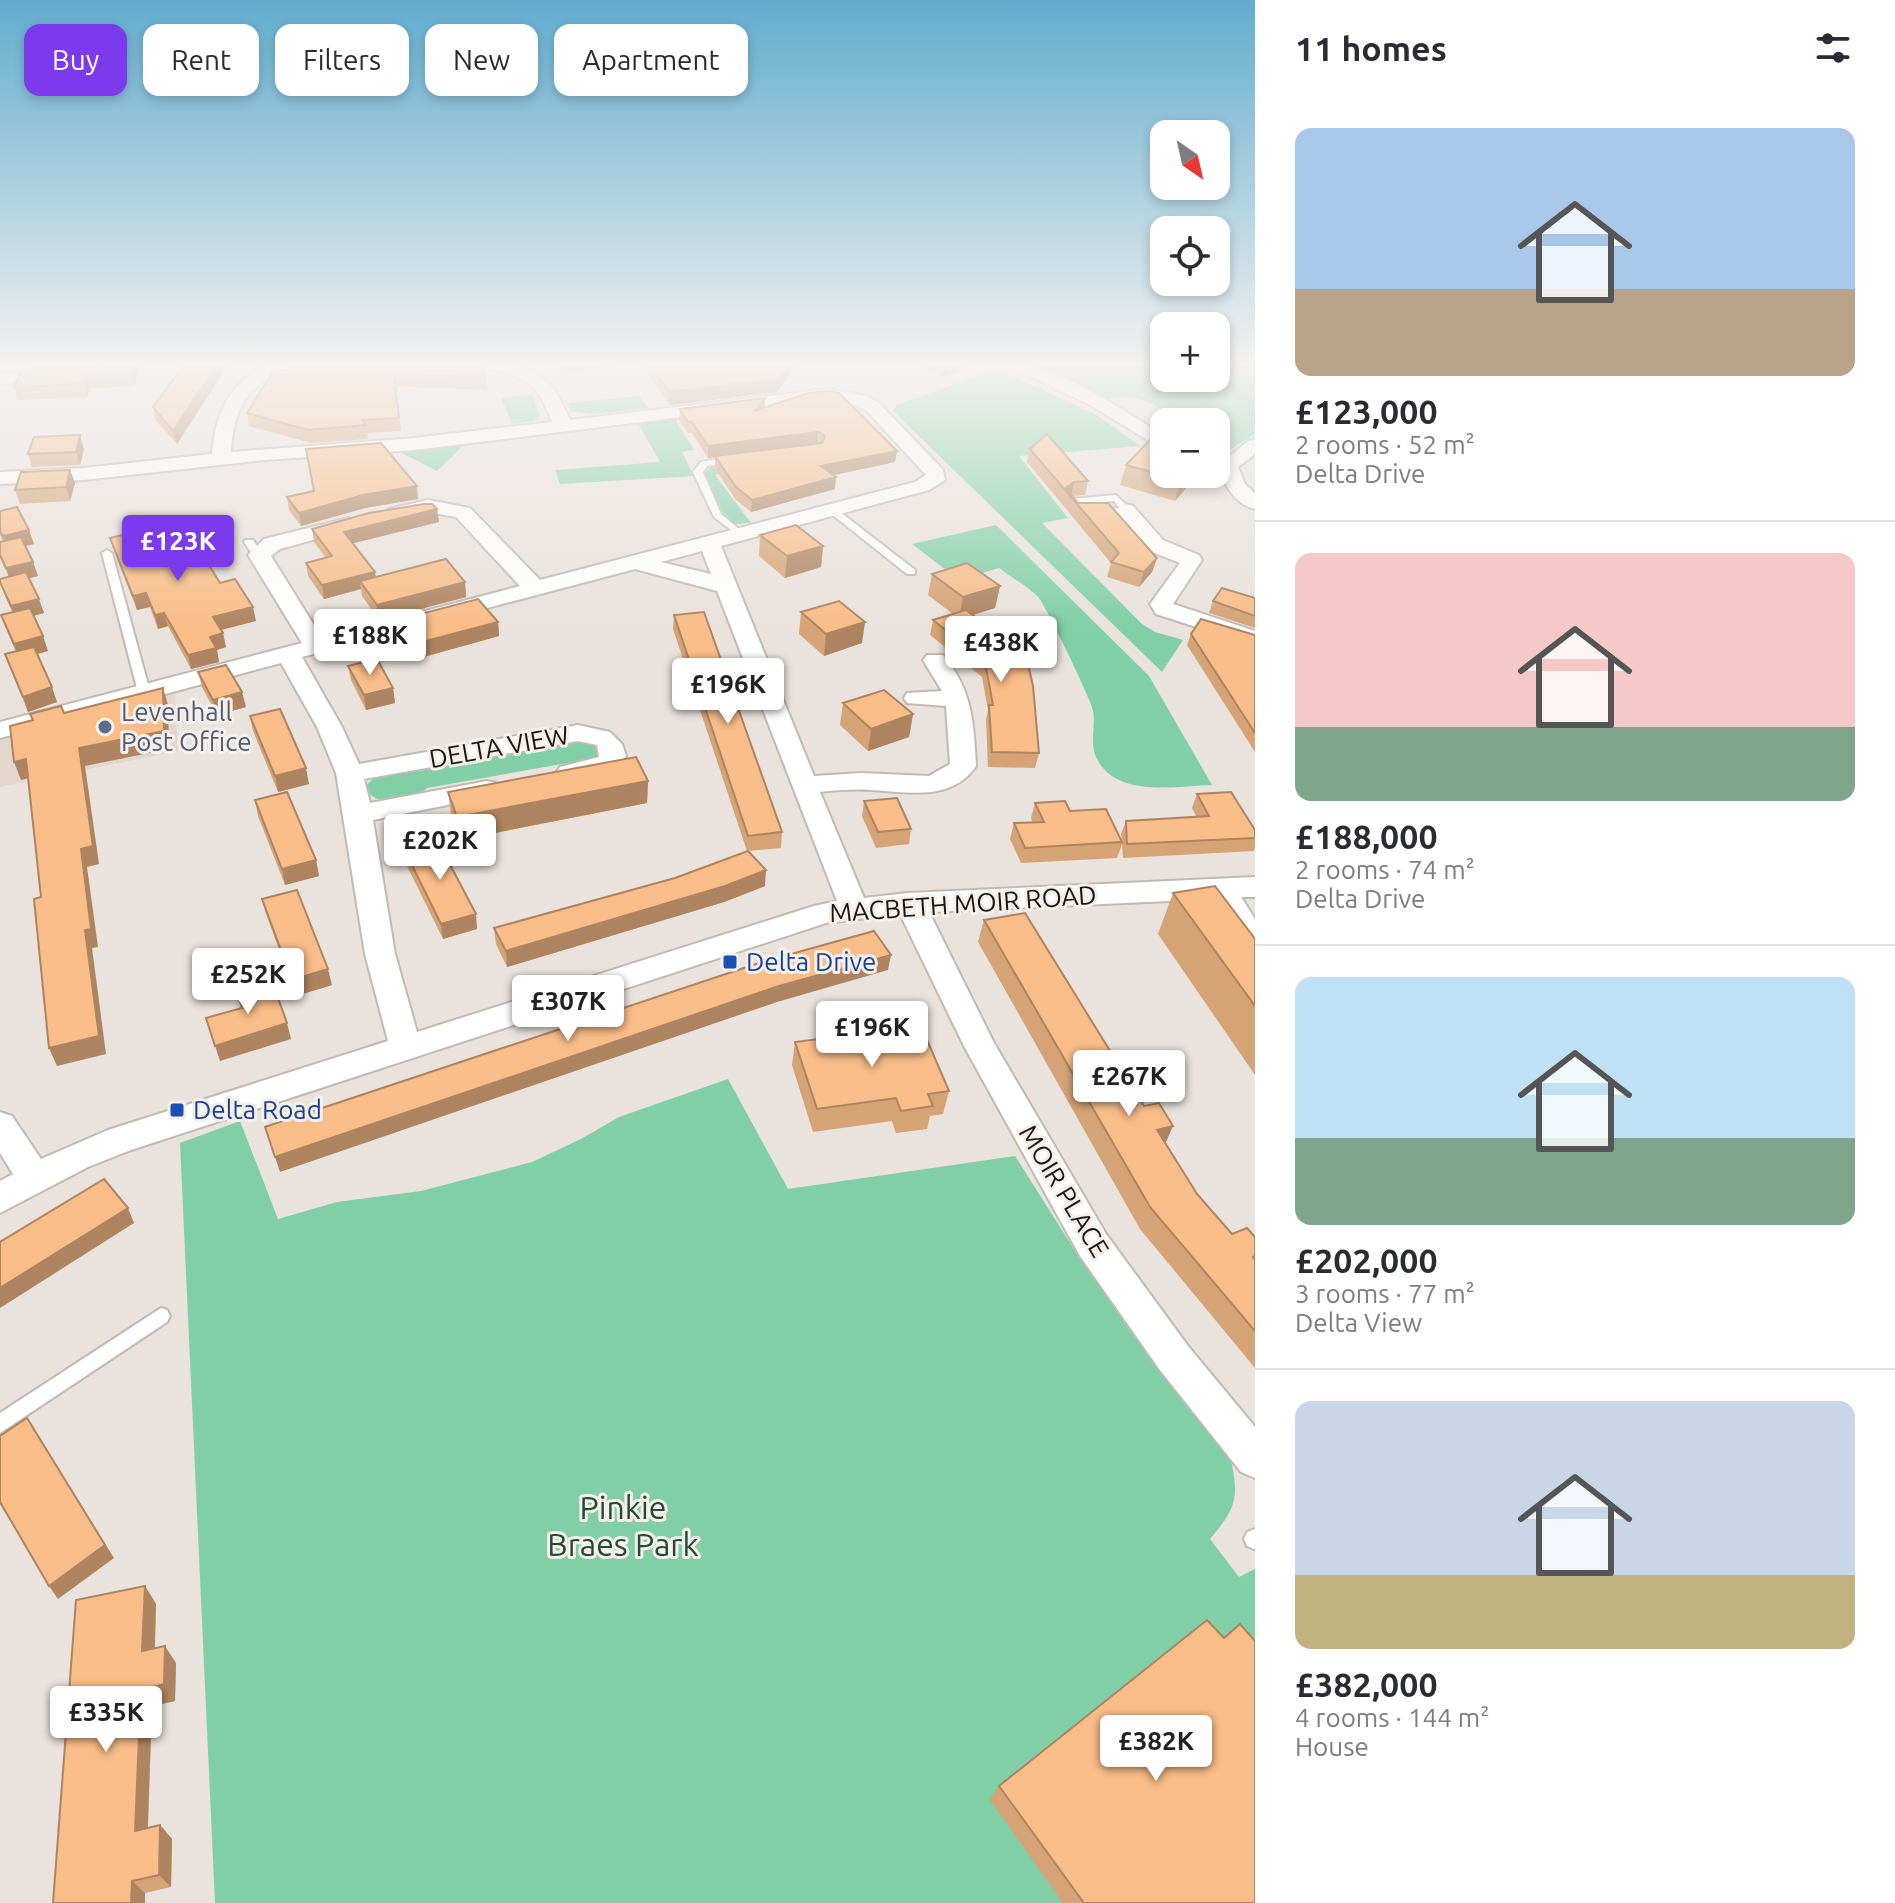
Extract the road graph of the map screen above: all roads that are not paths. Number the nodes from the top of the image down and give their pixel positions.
1 (222, 451) edge
2 (326, 451) edge
3 (914, 451) edge
4 (742, 458) edge
5 (221, 459) junction
6 (0, 478) edge
7 (1230, 478) edge
8 (1255, 503) edge
9 (832, 510) junction
10 (1126, 510) junction
11 (740, 534) junction
12 (707, 543) junction
13 (107, 553) edge
14 (633, 563) junction
15 (911, 572) dead end
16 (725, 586) junction
17 (535, 588) junction
18 (1255, 639) edge
19 (316, 646) junction
20 (288, 654) junction
21 (935, 660) dead end
22 (144, 692) junction
23 (916, 698) dead end
24 (958, 699) junction
25 (0, 730) edge
26 (349, 774) junction
27 (537, 779) edge
28 (508, 785) edge
29 (804, 786) junction
30 (359, 814) junction
31 (1255, 887) edge
32 (1221, 888) junction
33 (908, 903) junction
34 (855, 908) junction
35 (1255, 943) edge
36 (406, 1047) junction
37 (0, 1125) edge
38 (34, 1178) junction
39 (0, 1198) edge
40 (161, 1316) dead end
41 (0, 1424) edge
42 (1255, 1458) edge

1 - 5 street
2 - 5 street
3 - 9 street
4 - 11 lane
5 - 6 street
7 - 8 street
9 - 11 street
9 - 15 lane
10 - 10 lane
10 - 18 street
11 - 12 street
12 - 14 street
12 - 16 street
13 - 22 lane
14 - 16 street
14 - 17 street
16 - 29 street
17 - 19 street
17 - 19 street
19 - 20 street
20 - 22 street
20 - 26 street
21 - 24 street
22 - 25 street
23 - 24 street
24 - 29 street
26 - 27 street, DELTA VIEW
26 - 30 street
28 - 30 street, DELTA VIEW
29 - 34 street
30 - 36 street
31 - 32 street, MACBETH MOIR ROAD
32 - 33 street, MACBETH MOIR ROAD
32 - 35 street
33 - 34 street, MACBETH MOIR ROAD
33 - 42 street, MOIR PLACE
34 - 36 street, MACBETH MOIR ROAD
36 - 38 street, MACBETH MOIR ROAD
37 - 38 street
38 - 39 street, MACBETH MOIR ROAD
40 - 41 lane

